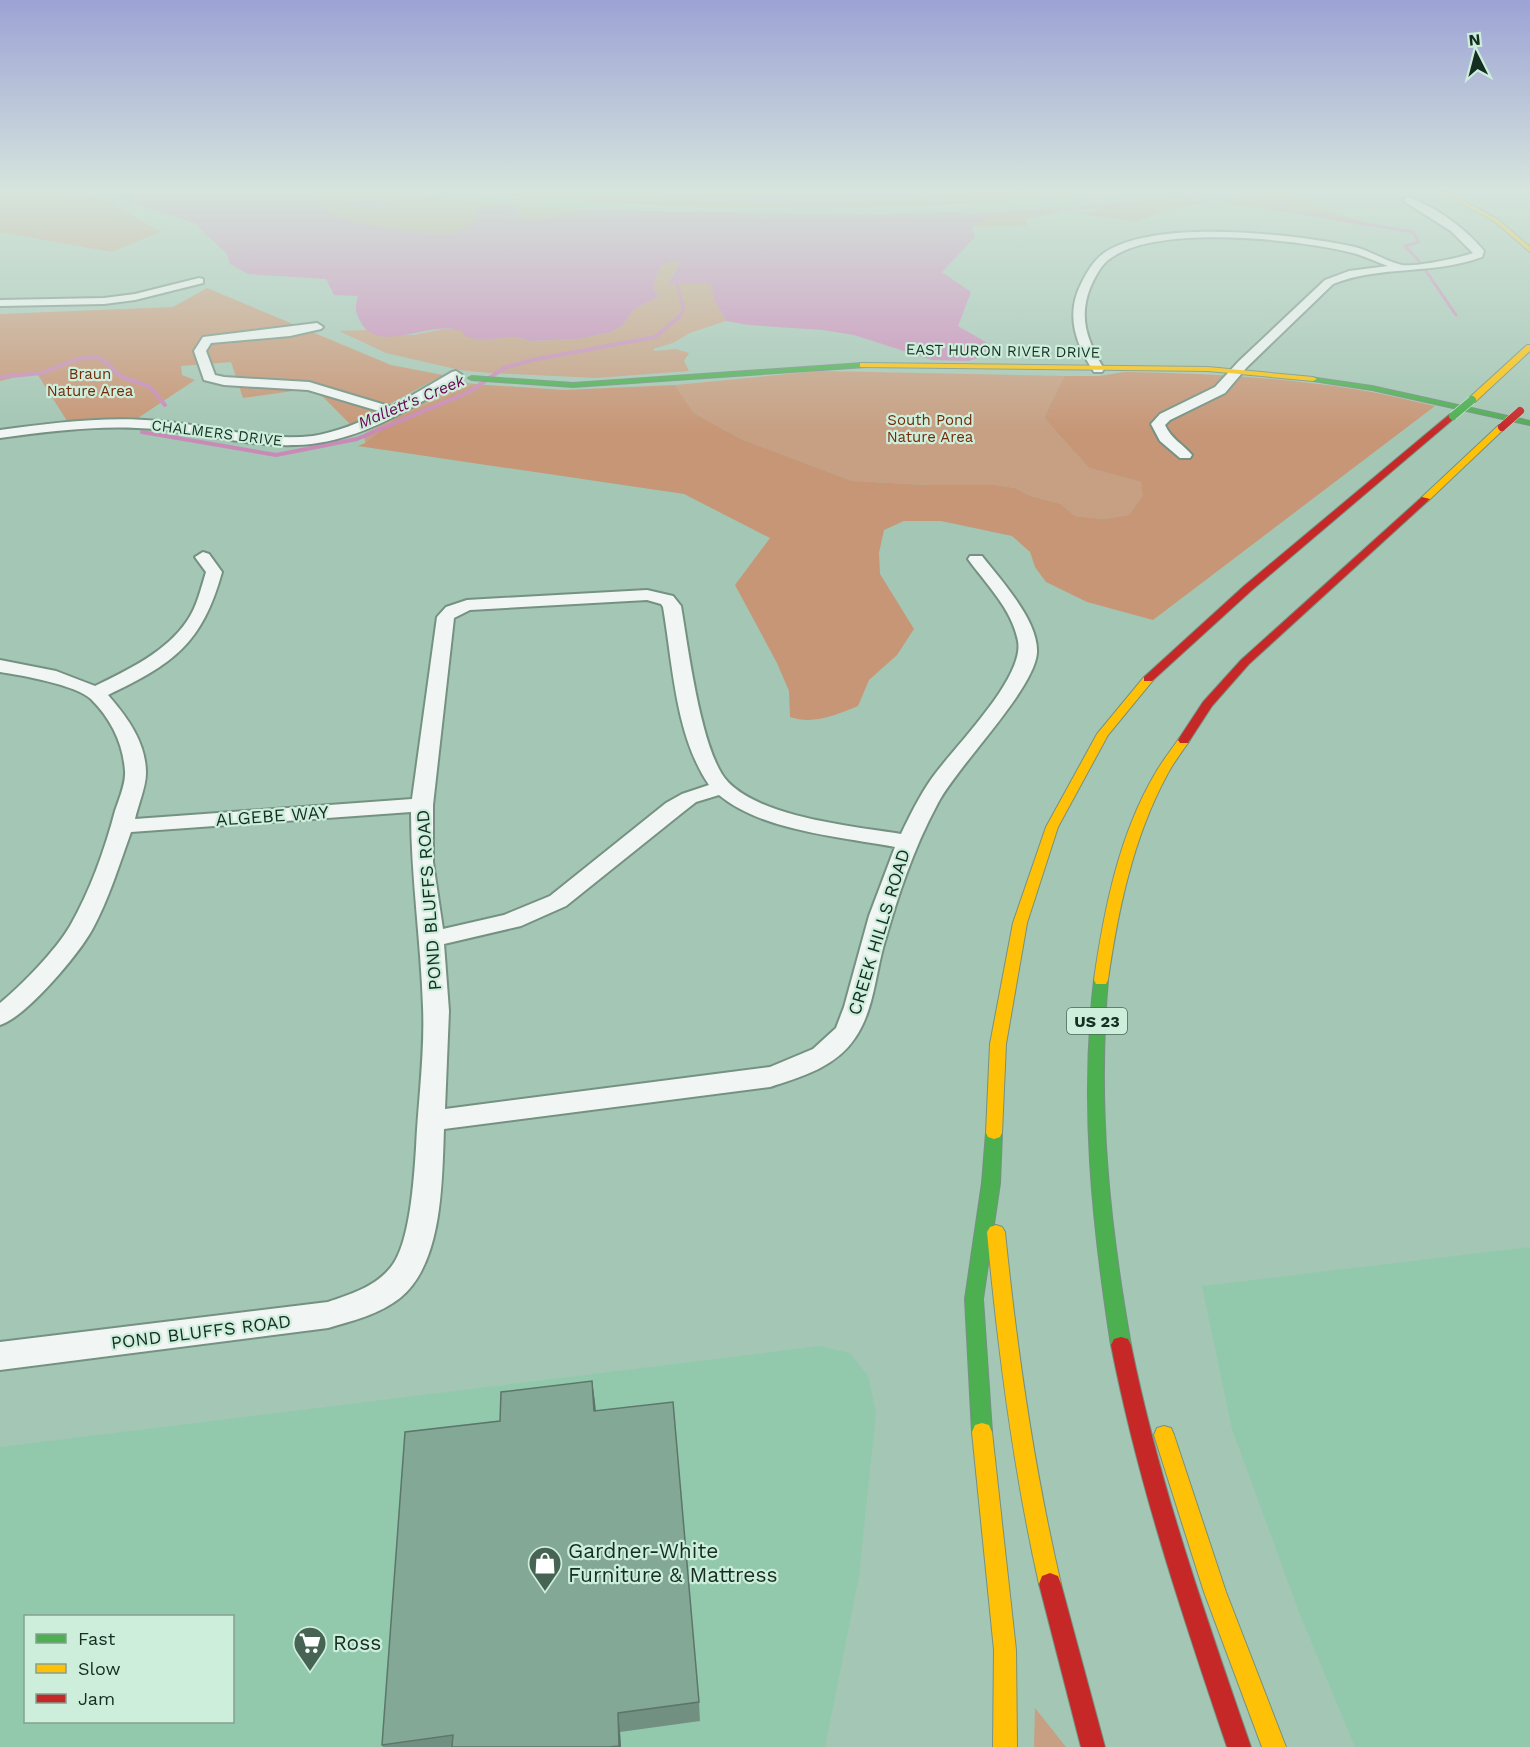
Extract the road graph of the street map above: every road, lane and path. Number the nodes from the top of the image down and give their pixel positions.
1 (1094, 271) edge
2 (1373, 271) edge
3 (199, 280) dead end
4 (0, 303) edge
5 (317, 327) dead end
6 (1530, 347) edge
7 (1098, 369) junction
8 (1237, 371) junction
9 (456, 375) dead end
10 (472, 378) dead end
11 (1525, 406) edge
12 (394, 412) junction
13 (1530, 423) edge
14 (0, 434) edge
15 (1185, 455) dead end
16 (203, 557) dead end
17 (976, 560) dead end
18 (0, 666) edge
19 (96, 693) junction
20 (721, 788) junction
21 (422, 805) junction
22 (122, 826) junction
23 (907, 842) junction
24 (432, 938) junction
25 (0, 1016) edge
26 (431, 1121) junction
27 (991, 1183) junction
28 (1097, 1189) junction
29 (1122, 1267) dead end
30 (0, 1356) edge
31 (1159, 1418) dead end
32 (1005, 1747) edge
33 (1094, 1747) edge
34 (1239, 1747) edge
35 (1274, 1747) edge

1 - 7 street
2 - 8 street
3 - 4 street
5 - 12 street
6 - 27 main road, bridge
7 - 8 main road, EAST HURON RIVER DRIVE
7 - 10 main road, EAST HURON RIVER DRIVE
8 - 13 main road, EAST HURON RIVER DRIVE
8 - 15 street
9 - 12 street, CHALMERS DRIVE
11 - 28 main road, US 23, bridge
12 - 14 street, CHALMERS DRIVE
16 - 19 street
17 - 23 street, CREEK HILLS ROAD
18 - 19 street
19 - 22 street
20 - 21 street, POND BLUFFS ROAD
20 - 23 street, POND BLUFFS ROAD
20 - 24 street
21 - 22 street, ALGEBE WAY
21 - 24 street, POND BLUFFS ROAD
22 - 25 street
23 - 26 street, CREEK HILLS ROAD
24 - 26 street, POND BLUFFS ROAD
26 - 30 street, POND BLUFFS ROAD
27 - 32 main road
27 - 33 main road
28 - 29 main road
28 - 34 main road, US 23
31 - 35 main road

